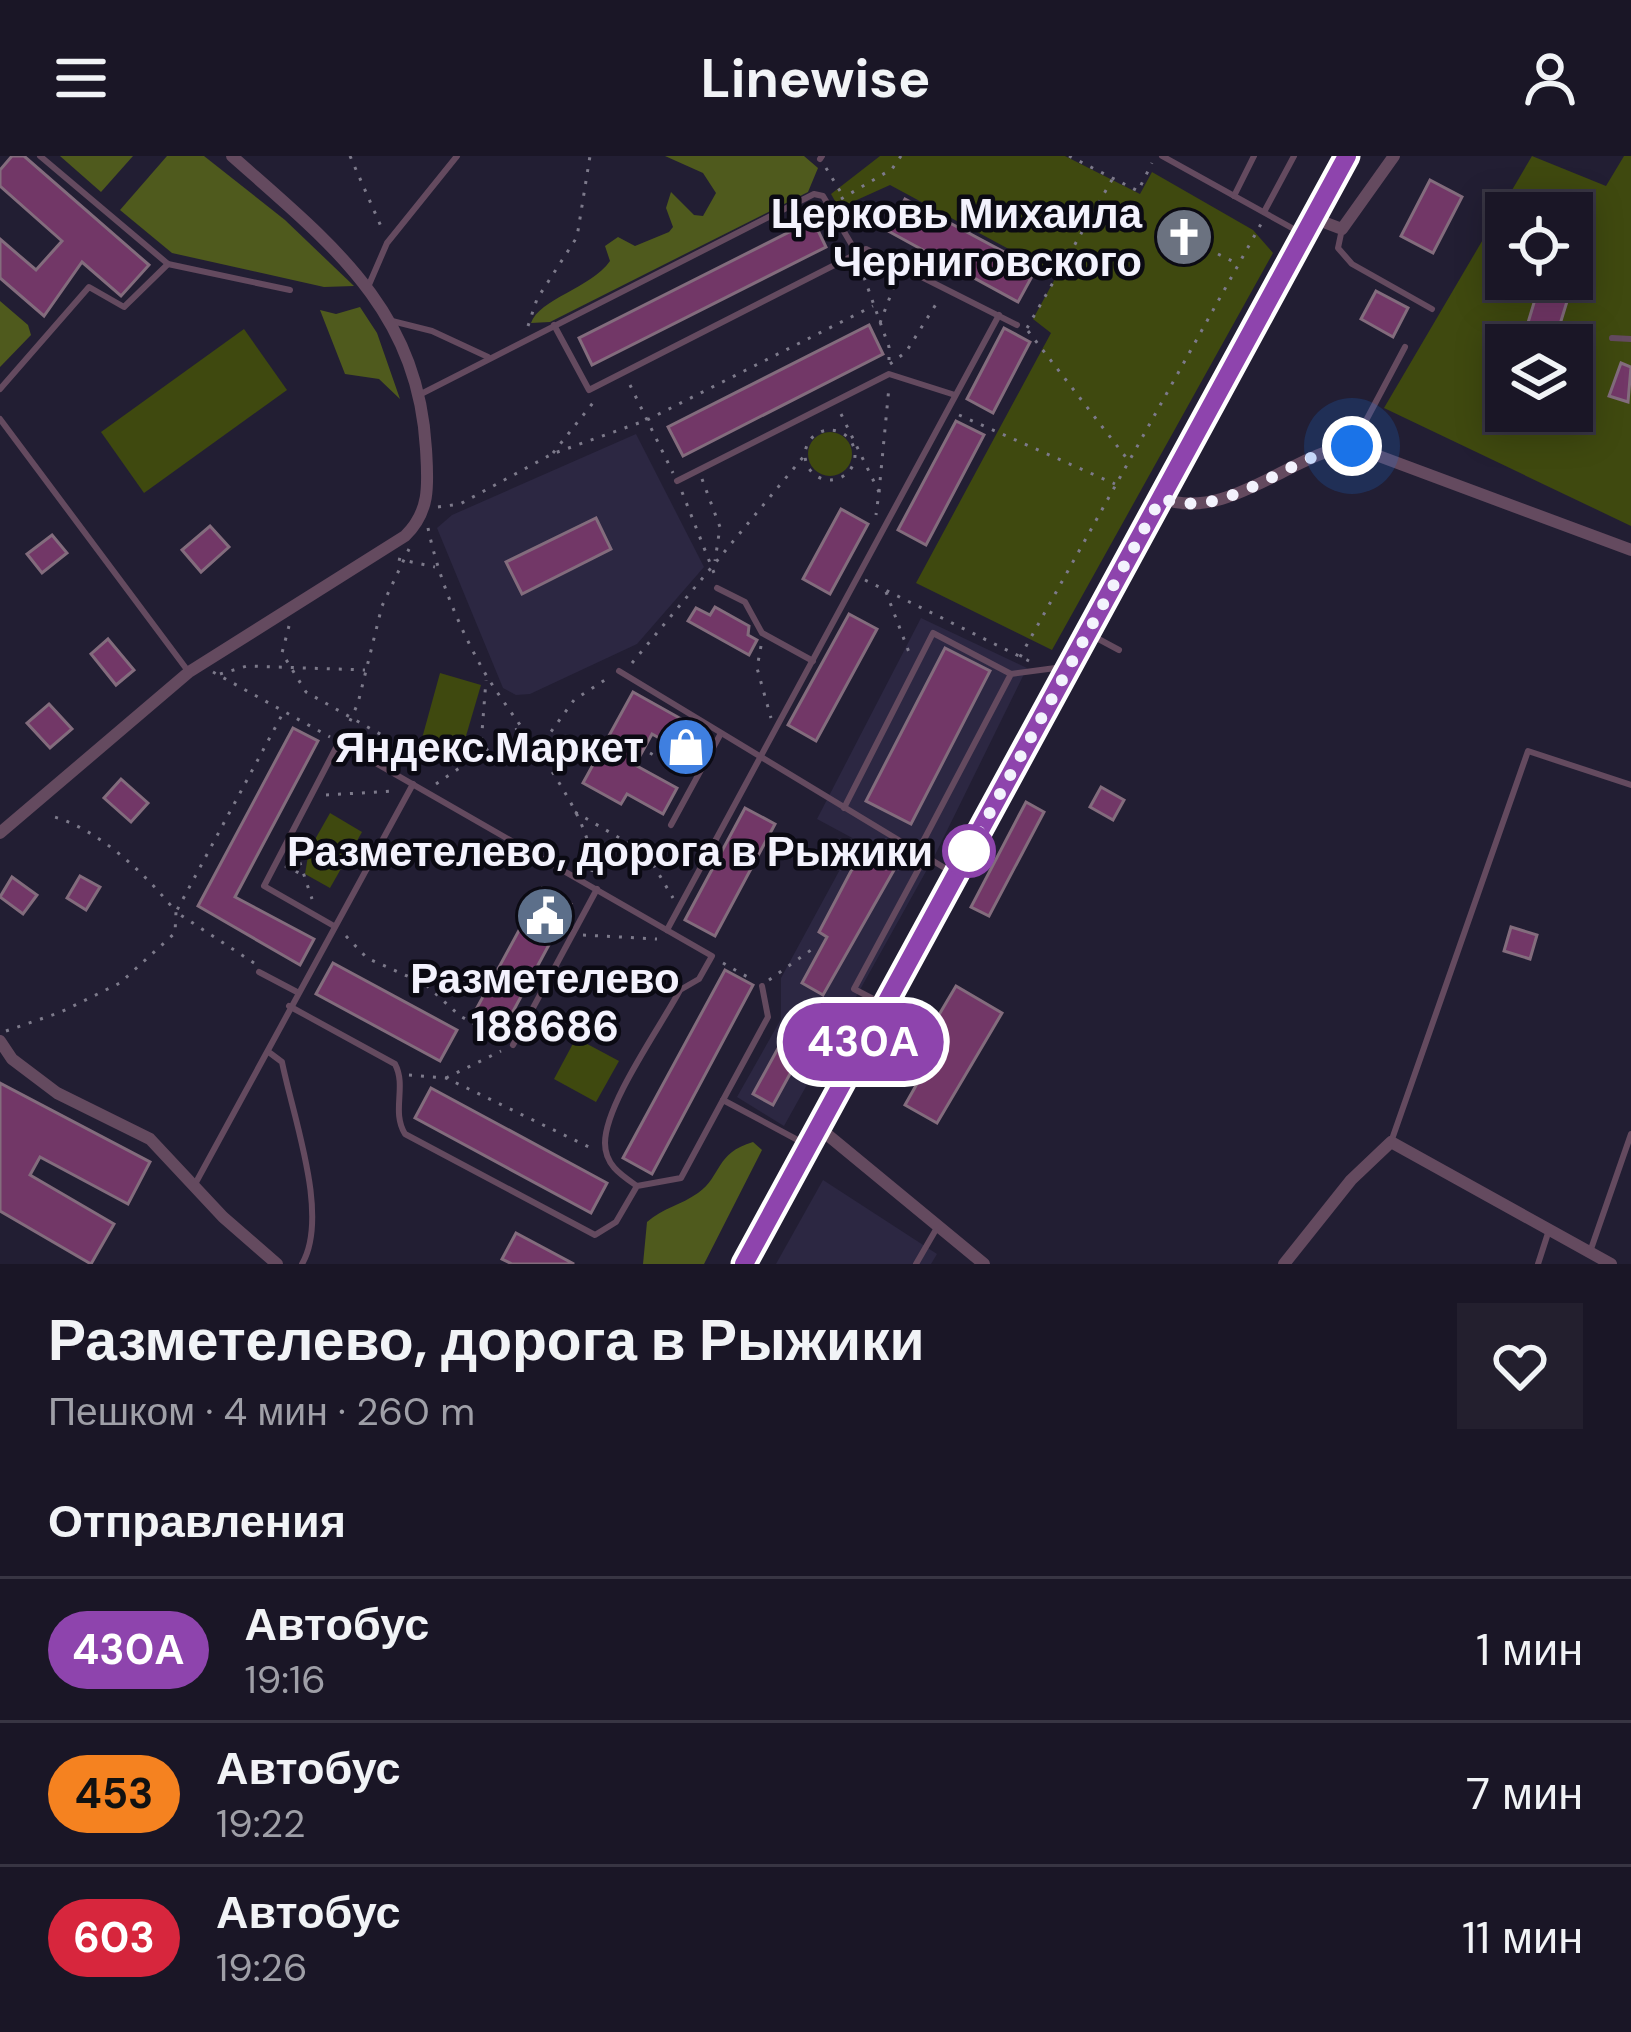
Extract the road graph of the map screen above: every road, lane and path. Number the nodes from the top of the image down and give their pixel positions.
1 (40, 156) edge
2 (232, 156) edge
3 (350, 156) edge
4 (458, 156) edge
5 (590, 156) edge
6 (901, 156) edge
7 (1069, 156) edge
8 (1158, 156) edge
9 (1254, 156) edge
10 (1294, 156) edge
11 (1347, 156) edge
12 (1394, 156) edge
13 (821, 157) edge
14 (1113, 178) junction
15 (1234, 196) junction
16 (844, 198) junction
17 (829, 206) junction
18 (1264, 212) junction
19 (1309, 226) junction
20 (1342, 229) junction
21 (387, 242) junction
22 (856, 252) junction
23 (1218, 254) dead end
24 (901, 262) junction
25 (168, 264) junction
26 (1240, 265) junction
27 (368, 287) junction
28 (946, 287) junction
29 (290, 290) dead end
30 (873, 306) dead end
31 (1432, 309) dead end
32 (999, 315) junction
33 (392, 321) junction
34 (880, 323) dead end
35 (554, 325) junction
36 (1017, 325) joint
37 (1026, 330) junction
38 (1612, 338) dead end
39 (524, 339) junction
40 (1631, 339) edge
41 (1405, 347) dead end
42 (488, 357) junction
43 (889, 365) dead end
44 (598, 385) junction
45 (0, 389) edge
46 (421, 394) junction
47 (955, 395) junction
48 (835, 401) junction
49 (948, 409) junction
50 (0, 419) edge
51 (854, 444) junction
52 (1352, 446) junction
53 (552, 454) junction
54 (804, 456) junction
55 (1129, 462) junction
56 (698, 470) junction
57 (677, 481) dead end
58 (1116, 485) junction
59 (1161, 498) junction
60 (424, 508) junction
61 (417, 524) junction
62 (881, 534) junction
63 (1631, 550) edge
64 (391, 559) dead end
65 (404, 560) junction
66 (715, 562) junction
67 (436, 568) junction
68 (858, 577) junction
69 (717, 588) dead end
70 (885, 590) junction
71 (300, 613) dead end
72 (762, 633) junction
73 (1088, 633) junction
74 (1119, 650) dead end
75 (813, 661) junction
76 (1070, 666) junction
77 (288, 667) junction
78 (915, 668) junction
79 (195, 669) junction
80 (366, 670) junction
81 (619, 671) junction
82 (1011, 674) junction
83 (218, 675) junction
84 (487, 676) junction
85 (284, 711) junction
86 (352, 718) junction
87 (519, 728) junction
88 (346, 730) dead end
89 (777, 730) junction
90 (720, 735) junction
91 (339, 742) junction
92 (536, 753) junction
93 (650, 753) dead end
94 (471, 756) junction
95 (761, 761) junction
96 (696, 779) junction
97 (413, 784) junction
98 (1631, 785) edge
99 (314, 788) junction
100 (426, 791) junction
101 (843, 809) junction
102 (28, 810) junction
103 (573, 811) junction
104 (671, 825) dead end
105 (0, 833) edge
106 (284, 843) junction
107 (921, 855) junction
108 (275, 861) junction
109 (956, 875) junction
110 (304, 876) junction
111 (594, 888) junction
112 (678, 910) junction
113 (176, 912) junction
114 (318, 918) junction
115 (334, 926) junction
116 (671, 932) junction
117 (574, 933) junction
118 (811, 950) dead end
119 (712, 956) junction
120 (259, 972) joint
121 (762, 986) junction
122 (297, 992) junction
123 (883, 1005) junction
124 (289, 1006) junction
125 (0, 1037) edge
126 (513, 1045) junction
127 (271, 1053) junction
128 (6, 1064) edge
129 (401, 1076) junction
130 (446, 1078) junction
131 (724, 1100) junction
132 (818, 1127) junction
133 (1631, 1134) edge
134 (1391, 1142) junction
135 (808, 1146) junction
136 (607, 1152) junction
137 (194, 1186) junction
138 (637, 1186) junction
139 (938, 1226) junction
140 (1549, 1230) junction
141 (1589, 1253) junction
142 (277, 1264) edge
143 (302, 1264) edge
144 (744, 1264) edge
145 (916, 1264) edge
146 (984, 1264) edge
147 (1284, 1264) edge
148 (1538, 1264) edge
149 (1611, 1264) edge

1 - 25 lane
2 - 27 street
3 - 21 path
4 - 21 lane
5 - 39 path
6 - 16 path
7 - 14 path
8 - 14 path
8 - 15 lane
9 - 15 lane
10 - 18 lane
11 - 19 main road
12 - 20 street
13 - 16 path
14 - 37 path
15 - 18 lane
16 - 17 path
17 - 22 lane
17 - 35 lane
18 - 19 lane
18 - 26 path
19 - 20 street
19 - 59 main road
20 - 31 lane
21 - 27 lane
22 - 24 lane
22 - 44 lane
23 - 26 path
24 - 28 lane
24 - 34 path
25 - 29 lane
25 - 45 lane
26 - 55 path
27 - 33 street
28 - 32 lane
28 - 43 path
30 - 53 path
32 - 36 lane
32 - 47 lane
33 - 42 lane
33 - 46 street
35 - 39 lane
35 - 44 lane
36 - 37 path
37 - 55 path
38 - 40 lane
39 - 42 lane
41 - 52 lane
42 - 46 lane
44 - 53 path
46 - 60 street
47 - 48 lane
47 - 49 lane
48 - 51 path
48 - 56 lane
49 - 58 path
49 - 62 lane
50 - 79 lane
51 - 54 path
51 - 54 path
51 - 62 path
52 - 59 street
52 - 63 street
53 - 60 path
54 - 66 path
55 - 58 path
56 - 57 lane
56 - 66 path
58 - 70 path
59 - 73 main road
60 - 61 street
60 - 67 path
61 - 65 path
61 - 79 street
62 - 68 lane
64 - 65 path
65 - 67 path
65 - 80 path
66 - 81 path
67 - 84 path
68 - 70 path
68 - 75 lane
69 - 72 lane
70 - 78 path
71 - 77 path
72 - 75 lane
72 - 89 path
73 - 74 lane
73 - 76 main road
75 - 89 lane
76 - 82 lane
76 - 109 main road
77 - 80 path
77 - 83 path
77 - 86 path
78 - 82 lane
78 - 101 lane
79 - 83 path
79 - 102 street
80 - 86 path
81 - 90 lane
81 - 92 path
82 - 107 lane
83 - 85 path
84 - 87 path
84 - 94 path
85 - 91 path
85 - 113 path
86 - 88 path
86 - 94 path
87 - 92 path
87 - 94 path
89 - 95 lane
90 - 95 lane
90 - 96 lane
91 - 97 lane
91 - 99 lane
92 - 103 path
93 - 96 path
94 - 100 path
95 - 101 lane
95 - 112 lane
96 - 104 lane
97 - 99 path
97 - 100 lane
97 - 115 lane
98 - 134 lane
99 - 106 lane
100 - 111 lane
101 - 107 lane
102 - 105 street
102 - 113 path
103 - 111 path
103 - 112 path
106 - 108 lane
106 - 110 path
107 - 109 lane
107 - 123 lane
108 - 110 path
108 - 114 lane
109 - 123 main road
110 - 114 path
111 - 116 lane
111 - 117 lane
112 - 116 lane
113 - 120 path
113 - 125 path
114 - 115 lane
115 - 122 lane
115 - 126 path
116 - 117 path
116 - 119 lane
117 - 126 lane
118 - 121 path
119 - 121 path
119 - 136 lane
120 - 122 lane
121 - 131 lane
122 - 124 lane
123 - 132 main road
124 - 127 lane
124 - 129 lane
125 - 128 street
126 - 130 path
127 - 137 lane
127 - 143 lane
128 - 137 street
129 - 130 path
129 - 138 lane
130 - 136 path
131 - 135 lane
131 - 138 lane
132 - 135 main road
132 - 139 street
133 - 141 lane
134 - 140 street
134 - 147 street
135 - 144 main road
136 - 138 lane
137 - 142 street
139 - 145 lane
139 - 146 street
140 - 141 street
140 - 148 lane
141 - 149 street

